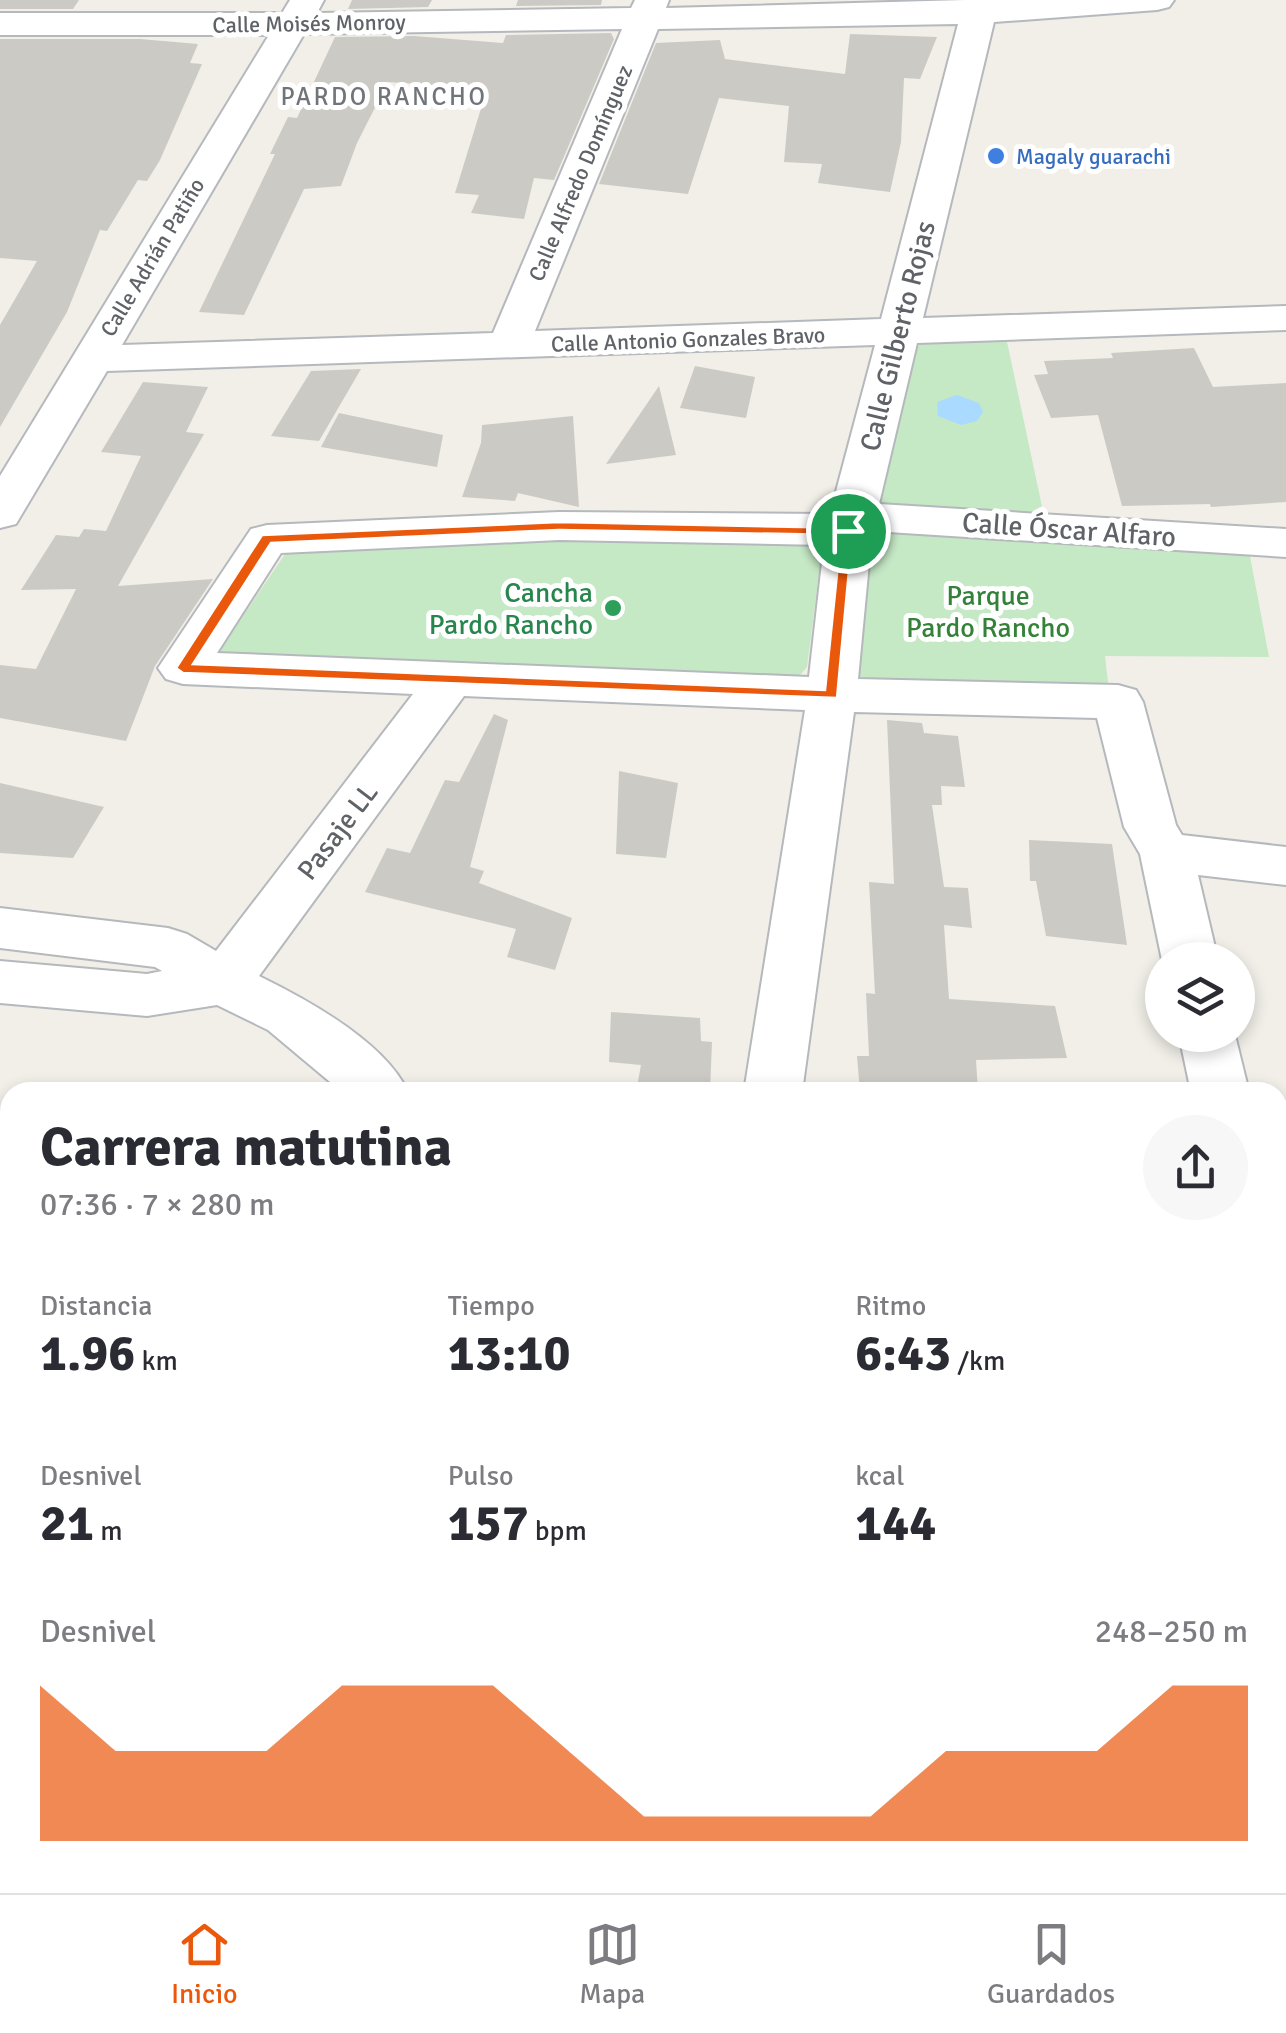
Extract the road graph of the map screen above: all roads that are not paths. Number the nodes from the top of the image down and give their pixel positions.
1 (1156, 0) edge
2 (980, 7) edge
3 (648, 8) edge
4 (299, 12) edge
5 (0, 24) edge
6 (1286, 318) edge
7 (897, 332) junction
8 (508, 346) junction
9 (91, 359) junction
10 (0, 514) edge
11 (850, 523) junction
12 (1286, 542) edge
13 (451, 679) junction
14 (832, 695) junction
15 (1166, 852) junction
16 (1286, 866) edge
17 (0, 928) edge
18 (1186, 942) edge
19 (0, 982) edge
20 (223, 983) junction
21 (1211, 1052) edge
22 (368, 1082) edge
23 (774, 1082) edge
24 (1218, 1082) edge

1 - 2 street, Calle Moisés Monroy
2 - 3 street, Calle Moisés Monroy
2 - 7 street, Calle Gilberto Rojas
3 - 4 street, Calle Moisés Monroy
3 - 8 street, Calle Alfredo Domínguez
4 - 5 street, Calle Moisés Monroy
4 - 9 street, Calle Adrián Patiño
6 - 7 street, Calle Antonio Gonzales Bravo
7 - 8 street, Calle Antonio Gonzales Bravo
7 - 11 street, Calle Gilberto Rojas
8 - 9 street, Calle Antonio Gonzales Bravo
9 - 10 street, Calle Adrián Patiño
11 - 12 street, Calle Óscar Alfaro
11 - 13 street, Calle Óscar Alfaro
11 - 14 street, Calle Gilberto Rojas
13 - 14 street
13 - 20 street, Pasaje LL
14 - 15 street
14 - 23 street, Calle Gilberto Rojas
15 - 16 street
15 - 18 street
17 - 20 street
19 - 20 street
20 - 22 street
21 - 24 street

